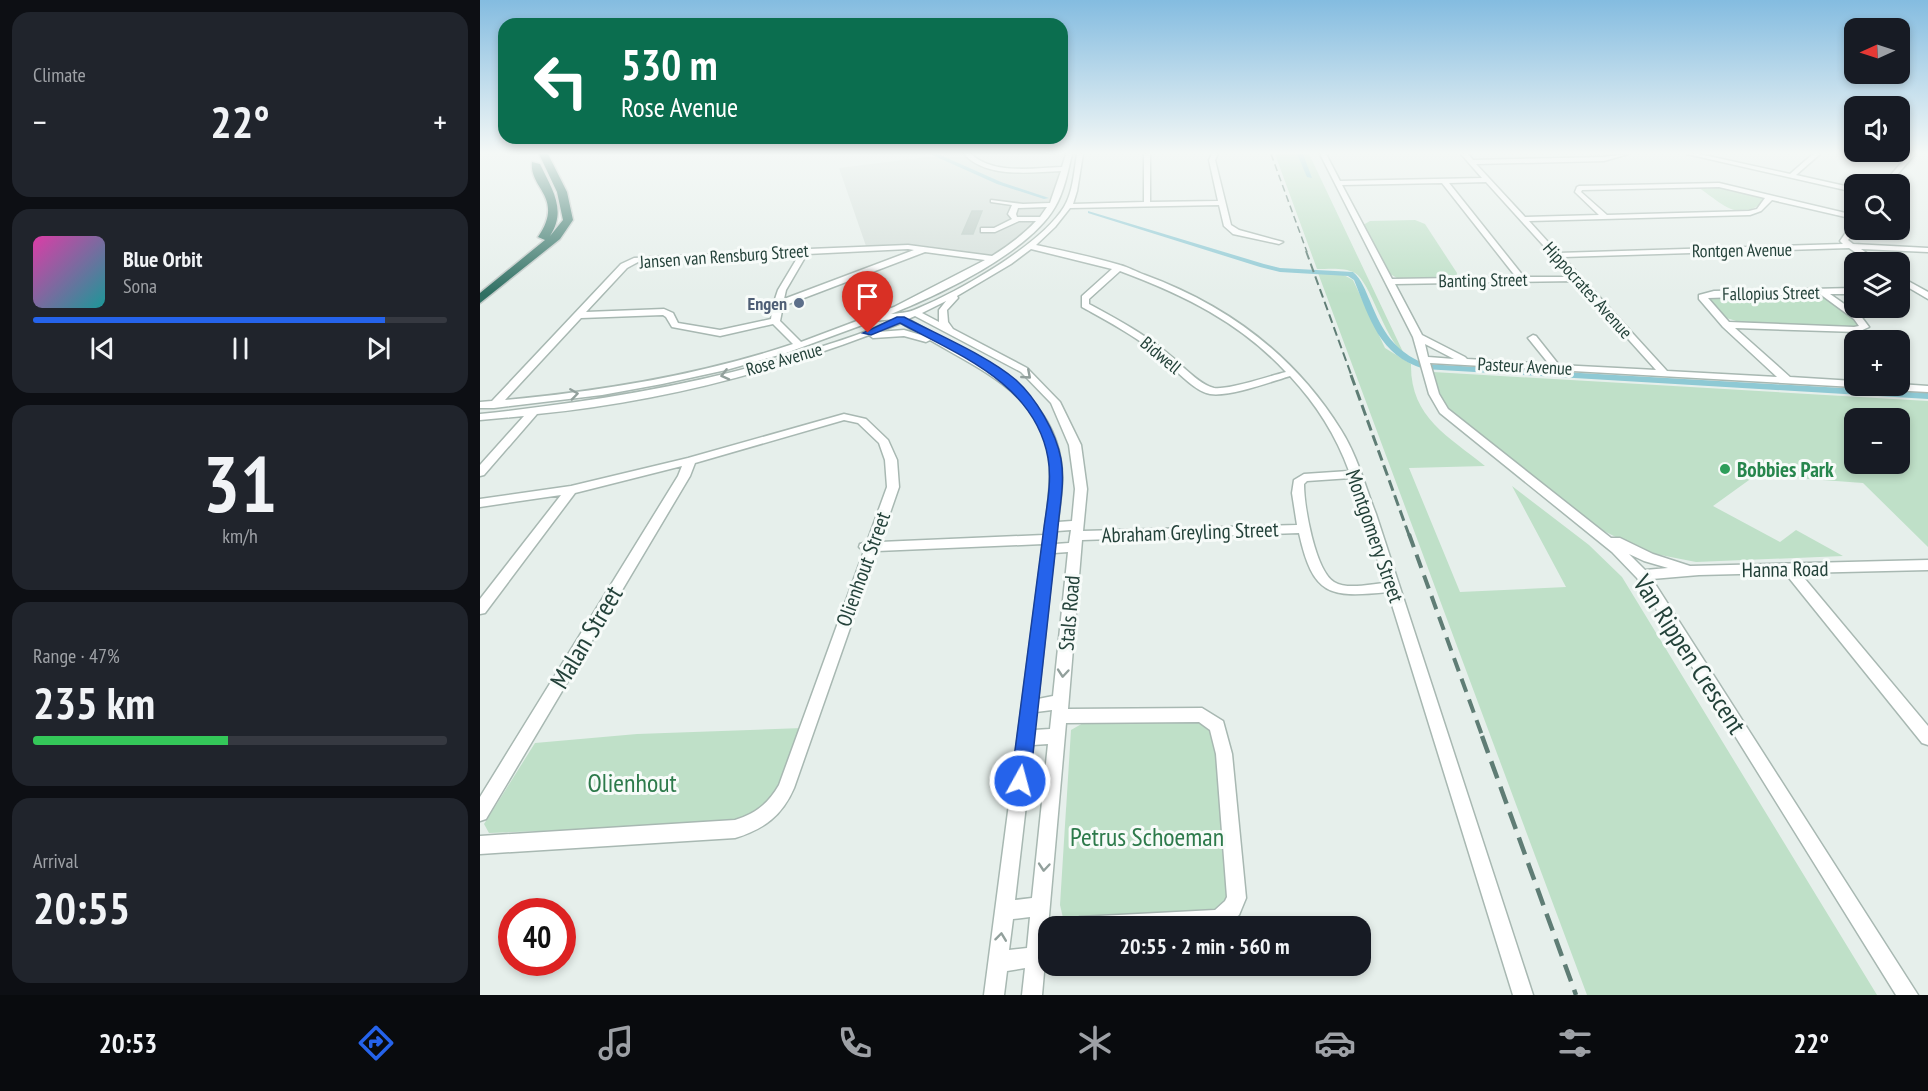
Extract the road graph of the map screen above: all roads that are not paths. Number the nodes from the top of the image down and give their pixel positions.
1 (551, 200) edge
2 (565, 200) edge
3 (1054, 200) edge
4 (1069, 200) edge
5 (1147, 200) edge
6 (1348, 200) edge
7 (1459, 200) edge
8 (1506, 200) edge
9 (1587, 200) edge
10 (1767, 200) edge
11 (1784, 200) edge
12 (993, 201) dead end
13 (1221, 203) joint
14 (1020, 204) junction
15 (1052, 205) junction
16 (1147, 205) junction
17 (1068, 206) junction
18 (567, 207) junction
19 (555, 209) junction
20 (1844, 215) edge
21 (1604, 216) junction
22 (1018, 219) junction
23 (1042, 219) junction
24 (1523, 219) junction
25 (984, 230) dead end
26 (550, 237) junction
27 (1845, 240) edge
28 (1279, 242) dead end
29 (1029, 244) junction
30 (1010, 246) joint
31 (1849, 246) junction
32 (926, 248) junction
33 (806, 250) junction
34 (1928, 250) edge
35 (1859, 252) edge
36 (1556, 255) junction
37 (1016, 256) junction
38 (994, 259) junction
39 (1003, 265) junction
40 (1119, 267) junction
41 (1387, 279) junction
42 (1577, 279) junction
43 (1522, 280) junction
44 (1910, 284) edge
45 (966, 288) junction
46 (1910, 288) edge
47 (1916, 288) junction
48 (480, 290) edge
49 (1844, 291) edge
50 (1822, 292) junction
51 (1928, 296) edge
52 (920, 298) junction
53 (480, 299) edge
54 (777, 305) junction
55 (579, 315) junction
56 (908, 315) junction
57 (874, 319) junction
58 (775, 321) junction
59 (1726, 325) junction
60 (950, 331) junction
61 (1418, 336) junction
62 (1533, 338) dead end
63 (851, 339) junction
64 (799, 345) junction
65 (947, 346) junction
66 (1426, 363) junction
67 (1482, 364) junction
68 (1557, 368) junction
69 (1292, 373) junction
70 (1664, 373) junction
71 (1788, 381) junction
72 (1844, 384) edge
73 (1910, 388) edge
74 (1928, 389) edge
75 (546, 398) junction
76 (1055, 402) junction
77 (495, 404) junction
78 (480, 405) edge
79 (1033, 409) junction
80 (535, 411) junction
81 (482, 417) edge
82 (690, 461) junction
83 (480, 472) edge
84 (1354, 474) junction
85 (571, 490) junction
86 (480, 503) edge
87 (1570, 514) junction
88 (1304, 529) junction
89 (1076, 536) junction
90 (1050, 538) junction
91 (869, 547) junction
92 (1928, 565) edge
93 (1789, 569) junction
94 (1699, 570) junction
95 (1642, 575) junction
96 (1394, 587) junction
97 (480, 609) edge
98 (1029, 707) junction
99 (1060, 709) junction
100 (1057, 736) junction
101 (1025, 738) junction
102 (1928, 738) edge
103 (480, 813) edge
104 (480, 844) edge
105 (1041, 907) junction
106 (1004, 910) junction
107 (1042, 916) edge
108 (1222, 916) edge
109 (1038, 948) edge
110 (1036, 956) junction
111 (998, 962) junction
112 (994, 995) edge
113 (1032, 995) edge
114 (1523, 995) edge
115 (1908, 995) edge

1 - 19 highway
2 - 18 highway
3 - 15 street, Rose Avenue
4 - 17 street, Rose Avenue
5 - 16 street
6 - 41 street
7 - 43 street
8 - 24 street, Hippocrates Avenue
9 - 21 street
10 - 21 street
11 - 20 street
12 - 14 street
13 - 16 street
13 - 28 street
14 - 15 street
14 - 22 street
15 - 17 street
15 - 23 street, Rose Avenue
16 - 17 street
17 - 29 street, Rose Avenue
18 - 19 highway
18 - 26 highway
19 - 26 highway
21 - 24 street
22 - 23 street
22 - 25 street
23 - 29 street, Rose Avenue
24 - 36 street, Hippocrates Avenue
26 - 48 highway
26 - 53 highway
27 - 31 street
29 - 30 street, Montgomery Street
29 - 37 street, Rose Avenue
29 - 40 street, Montgomery Street
30 - 38 street, Rose Avenue
31 - 34 street, Rontgen Avenue
31 - 35 street
31 - 36 street, Rontgen Avenue
32 - 33 street, Jansen van Rensburg Street
32 - 38 street, Jansen van Rensburg Street
32 - 54 street
33 - 54 street
33 - 55 street, Jansen van Rensburg Street
36 - 42 street, Hippocrates Avenue
37 - 38 street
37 - 39 street, Rose Avenue
38 - 39 street
38 - 52 street, Rose Avenue
39 - 45 street, Rose Avenue
40 - 69 street, Montgomery Street
40 - 69 street, Bidwell
41 - 43 street, Banting Street
41 - 61 street
42 - 43 street, Banting Street
42 - 70 street, Hippocrates Avenue
44 - 47 street
45 - 56 street, Rose Avenue
45 - 60 street
46 - 47 street
47 - 51 street
49 - 50 street, Fallopius Street
50 - 59 street, Fallopius Street
50 - 59 street
52 - 56 street
52 - 57 street, Rose Avenue
54 - 58 street
55 - 58 street
55 - 77 street, Jansen van Rensburg Street
56 - 57 street
56 - 60 street, Stals Road
56 - 63 street, Rose Avenue
56 - 65 street, Stals Road
57 - 64 street, Rose Avenue
58 - 64 street
59 - 71 street, Fallopius Street
60 -> 76 street, Stals Road
61 - 66 street
61 - 67 street
62 - 68 street
63 - 65 street
63 -> 80 street, Rose Avenue
75 -> 64 street, Rose Avenue
65 - 79 street, Stals Road
66 - 67 street, Pasteur Avenue
66 - 87 street, Van Rippen Crescent
67 - 68 street, Pasteur Avenue
68 - 70 street, Pasteur Avenue
69 - 84 street, Montgomery Street
70 - 71 street, Pasteur Avenue
71 - 72 street, Pasteur Avenue
73 - 74 street
75 - 77 street, Rose Avenue
75 - 80 street
76 - 79 street
76 - 89 street, Stals Road
77 - 78 street, Rose Avenue
77 - 81 street, Jansen van Rensburg Street
79 - 90 street, Stals Road
80 - 81 street, Rose Avenue
80 - 83 street
82 - 85 street, Olienhout Street
82 - 91 street, Olienhout Street
82 - 103 street, Malan Street
84 - 88 street, Abraham Greyling Street
84 - 96 street, Montgomery Street
85 - 86 street, Olienhout Street
85 - 97 street
87 - 94 street
87 - 95 street, Van Rippen Crescent
88 - 89 street, Abraham Greyling Street
88 - 96 street, Abraham Greyling Street
89 - 90 street
89 - 90 street
89 -> 99 street, Stals Road
90 - 91 street
90 - 98 street, Stals Road
91 - 104 street, Olienhout Street
92 - 93 street, Hanna Road
93 - 94 street, Hanna Road
93 - 102 street
94 - 95 street, Hanna Road
95 - 115 street, Van Rippen Crescent
96 - 114 street, Montgomery Street
98 - 99 street
98 - 101 street, Stals Road
99 - 100 street, Stals Road
99 - 108 street
100 - 101 street
100 -> 105 street, Stals Road
101 - 106 street, Stals Road
105 - 106 street
105 - 107 street, Stals Road
111 -> 106 street, Stals Road
109 - 110 street, Stals Road
110 - 111 street
110 - 113 street, Stals Road
111 - 112 street, Stals Road

